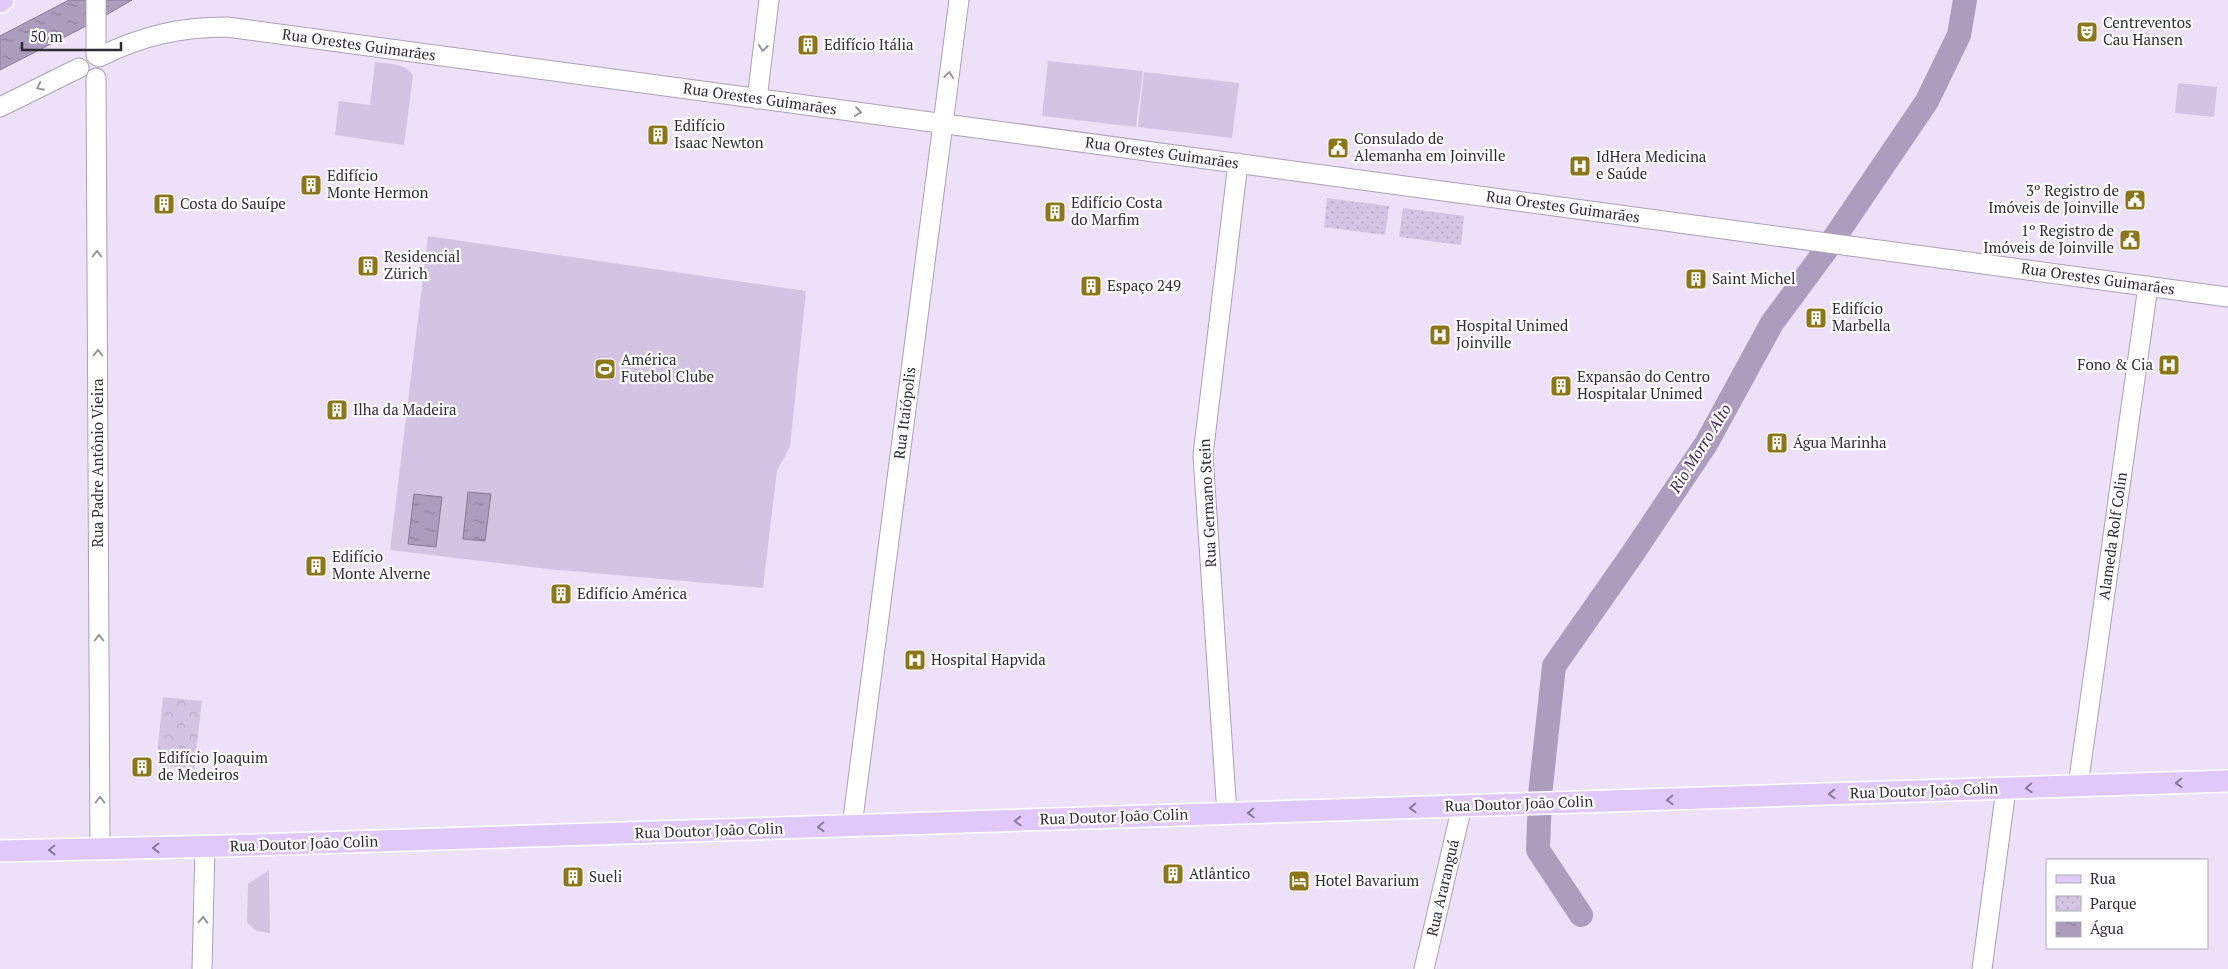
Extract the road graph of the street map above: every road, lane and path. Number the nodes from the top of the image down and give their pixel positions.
1 (96, 0) edge
2 (769, 0) edge
3 (959, 0) edge
4 (98, 56) junction
5 (79, 68) junction
6 (96, 78) junction
7 (757, 99) junction
8 (0, 107) edge
9 (943, 124) junction
10 (1238, 164) junction
11 (2148, 286) junction
12 (2228, 297) edge
13 (2228, 781) edge
14 (2078, 786) junction
15 (2006, 789) junction
16 (1462, 806) junction
17 (1227, 814) junction
18 (852, 826) junction
19 (205, 847) junction
20 (100, 849) junction
21 (0, 851) edge
22 (202, 969) edge
23 (1424, 969) edge
24 (1982, 969) edge

1 - 4 main road
2 -> 7 main road
9 -> 3 main road, Rua Itaiópolis
4 - 5 main road
4 - 6 main road
4 - 7 main road, Rua Orestes Guimarães
5 - 6 main road
5 -> 8 main road
20 -> 6 main road, Rua Padre Antônio Vieira
7 -> 9 main road, Rua Orestes Guimarães
9 - 10 main road, Rua Orestes Guimarães
9 - 18 main road, Rua Itaiópolis
10 - 11 main road, Rua Orestes Guimarães
10 - 17 main road, Rua Germano Stein
11 - 12 main road, Rua Orestes Guimarães
11 - 14 main road, Alameda Rolf Colin
13 -> 14 main road, Rua Doutor João Colin
14 -> 15 main road, Rua Doutor João Colin
15 -> 16 main road, Rua Doutor João Colin
15 - 24 main road
16 -> 17 main road, Rua Doutor João Colin
16 - 23 main road, Rua Araranguá
17 -> 18 main road, Rua Doutor João Colin
18 -> 19 main road, Rua Doutor João Colin
19 -> 20 main road, Rua Doutor João Colin
22 -> 19 main road
20 -> 21 main road, Rua Doutor João Colin

